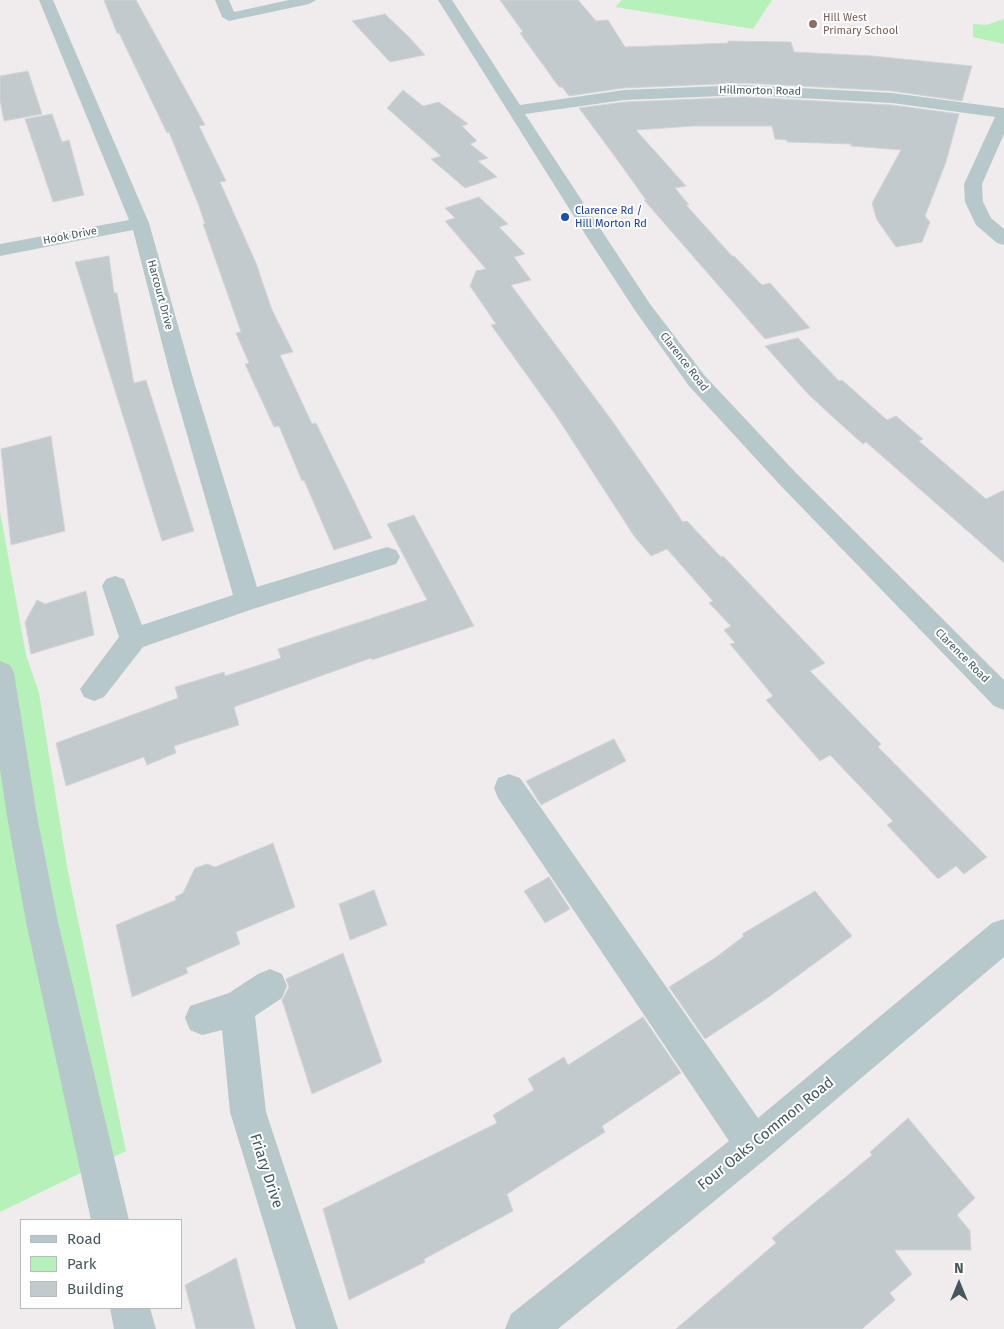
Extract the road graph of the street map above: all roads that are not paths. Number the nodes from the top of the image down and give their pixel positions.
1 (46, 0) edge
2 (222, 0) edge
3 (309, 0) edge
4 (445, 0) edge
5 (516, 110) junction
6 (1004, 114) edge
7 (140, 222) junction
8 (1004, 239) edge
9 (0, 250) edge
10 (387, 556) dead end
11 (115, 586) dead end
12 (248, 600) junction
13 (133, 639) junction
14 (0, 673) edge
15 (94, 689) dead end
16 (1004, 698) edge
17 (509, 788) dead end
18 (1004, 936) edge
19 (270, 986) dead end
20 (237, 1008) junction
21 (202, 1018) dead end
22 (754, 1145) junction
23 (110, 1219) edge
24 (130, 1309) edge
25 (135, 1329) edge
26 (317, 1329) edge
27 (526, 1329) edge

1 - 7 street, Harcourt Drive
2 - 3 street
4 - 5 street, Clarence Road
5 - 6 street, Hillmorton Road
5 - 16 street, Clarence Road
6 - 8 street
7 - 9 street, Hook Drive
7 - 12 street, Harcourt Drive
10 - 12 street
11 - 13 street
12 - 13 street
13 - 15 street
14 - 23 street
17 - 22 street
18 - 22 street, Four Oaks Common Road
19 - 20 street
20 - 21 street
20 - 26 street, Friary Drive
22 - 27 street, Four Oaks Common Road
24 - 25 street

